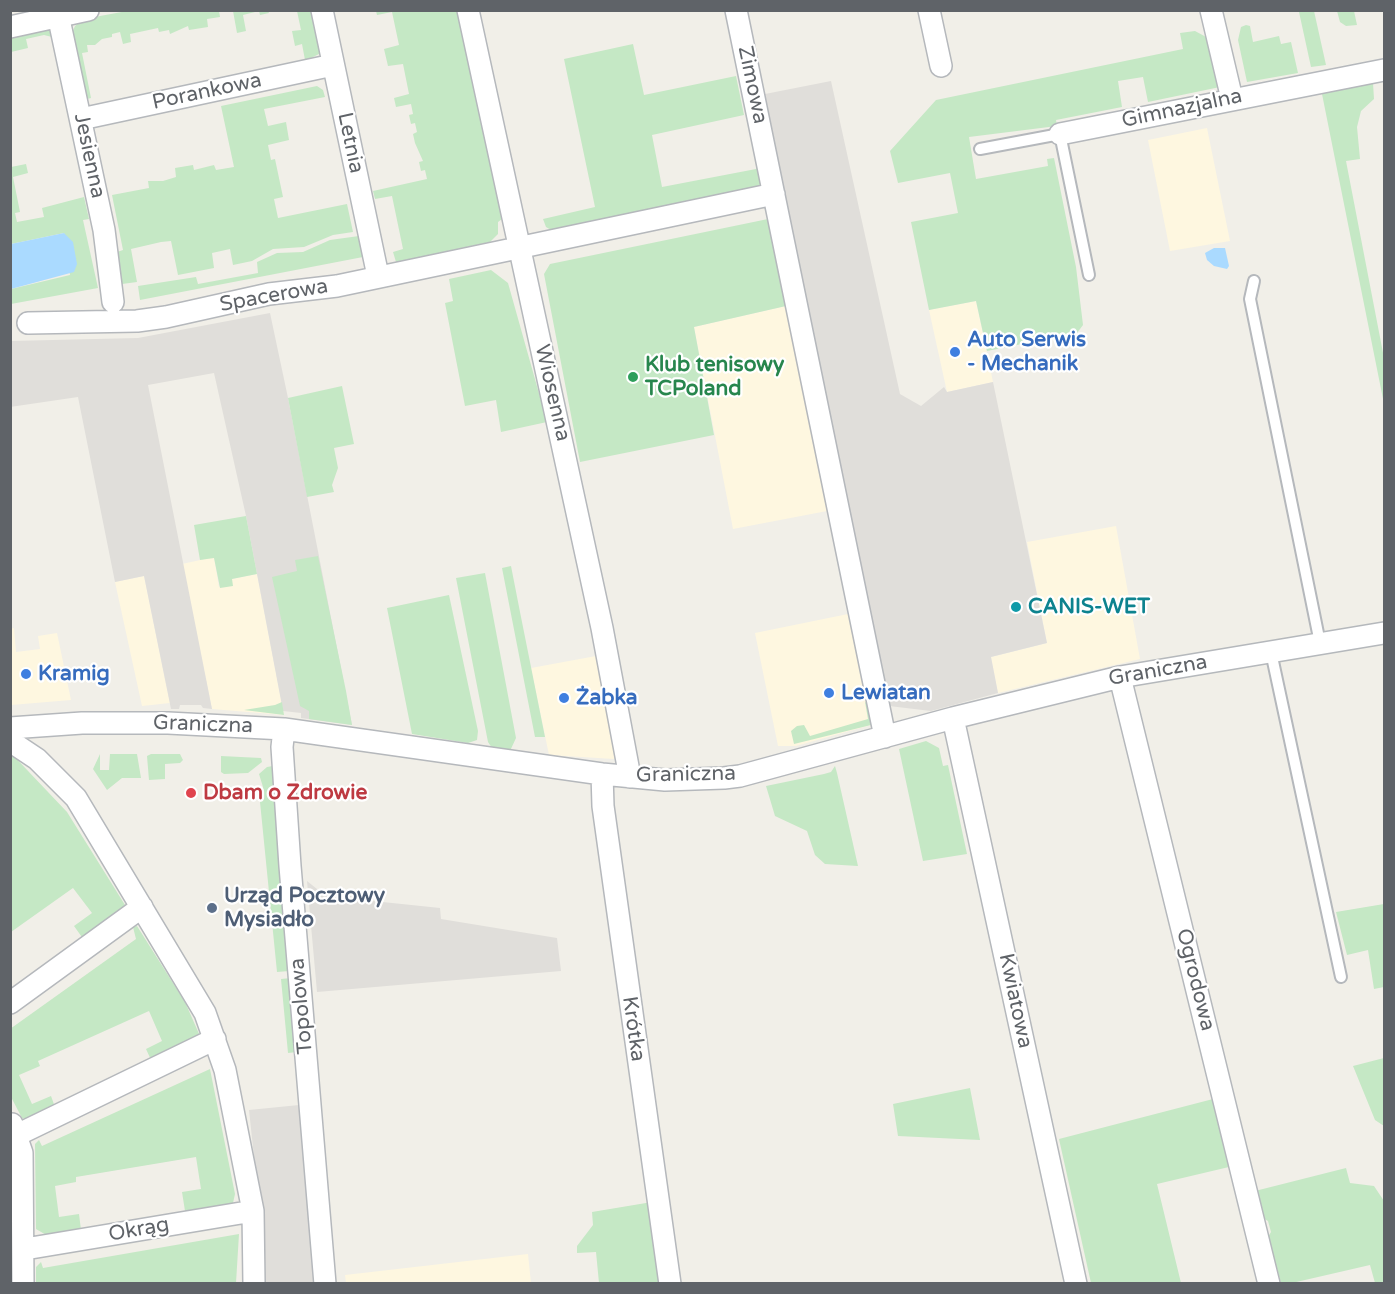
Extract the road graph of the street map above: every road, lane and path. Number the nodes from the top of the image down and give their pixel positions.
1 (88, 10) edge
2 (322, 10) edge
3 (468, 10) edge
4 (736, 10) edge
5 (929, 10) edge
6 (1211, 10) edge
7 (58, 14) edge
8 (10, 27) edge
9 (333, 65) junction
10 (941, 66) dead end
11 (1384, 70) edge
12 (1232, 99) junction
13 (81, 119) junction
14 (1060, 134) junction
15 (980, 149) dead end
16 (774, 194) junction
17 (518, 247) junction
18 (1089, 275) dead end
19 (378, 276) junction
20 (1254, 281) dead end
21 (113, 302) dead end
22 (28, 323) dead end
23 (1384, 633) edge
24 (1320, 643) junction
25 (1271, 652) junction
26 (1120, 677) junction
27 (953, 718) junction
28 (39, 726) junction
29 (10, 728) edge
30 (284, 729) junction
31 (885, 737) junction
32 (10, 741) edge
33 (37, 759) junction
34 (602, 774) junction
35 (630, 777) junction
36 (142, 906) junction
37 (1341, 977) dead end
38 (10, 1003) edge
39 (215, 1039) junction
40 (14, 1129) edge
41 (252, 1211) junction
42 (25, 1249) junction
43 (23, 1284) edge
44 (254, 1284) edge
45 (325, 1284) edge
46 (670, 1284) edge
47 (1076, 1284) edge
48 (1269, 1284) edge

1 - 7 street
2 - 9 street, Letnia
3 - 17 street, Wiosenna
4 - 16 street, Zimowa
5 - 10 street
6 - 12 street
7 - 8 street
7 - 13 street, Jesienna
9 - 13 street, Porankowa
9 - 19 street, Letnia
11 - 12 street, Gimnazjalna
12 - 14 street, Gimnazjalna
13 - 21 street, Jesienna
14 - 15 lane, Gimnazjalna
14 - 18 lane
16 - 17 street, Spacerowa
16 - 31 street, Zimowa
17 - 19 street, Spacerowa
17 - 35 street, Wiosenna
19 - 22 street, Spacerowa
20 - 24 lane
23 - 24 street, Graniczna
24 - 25 street, Graniczna
25 - 26 street, Graniczna
25 - 37 lane
26 - 27 street, Graniczna
26 - 48 street, Ogrodowa
27 - 31 street, Graniczna
27 - 47 street, Kwiatowa
28 - 29 street, Graniczna
28 - 30 street, Graniczna
28 - 33 street
30 - 34 street, Graniczna
30 - 45 street, Topolowa
31 - 35 street, Graniczna
32 - 33 street
33 - 36 street
34 - 35 street, Graniczna
34 - 46 street, Krótka
36 - 38 street
36 - 39 street
39 - 40 street
39 - 41 street
40 - 42 street
41 - 42 street, Okrąg
41 - 44 street
42 - 43 street

